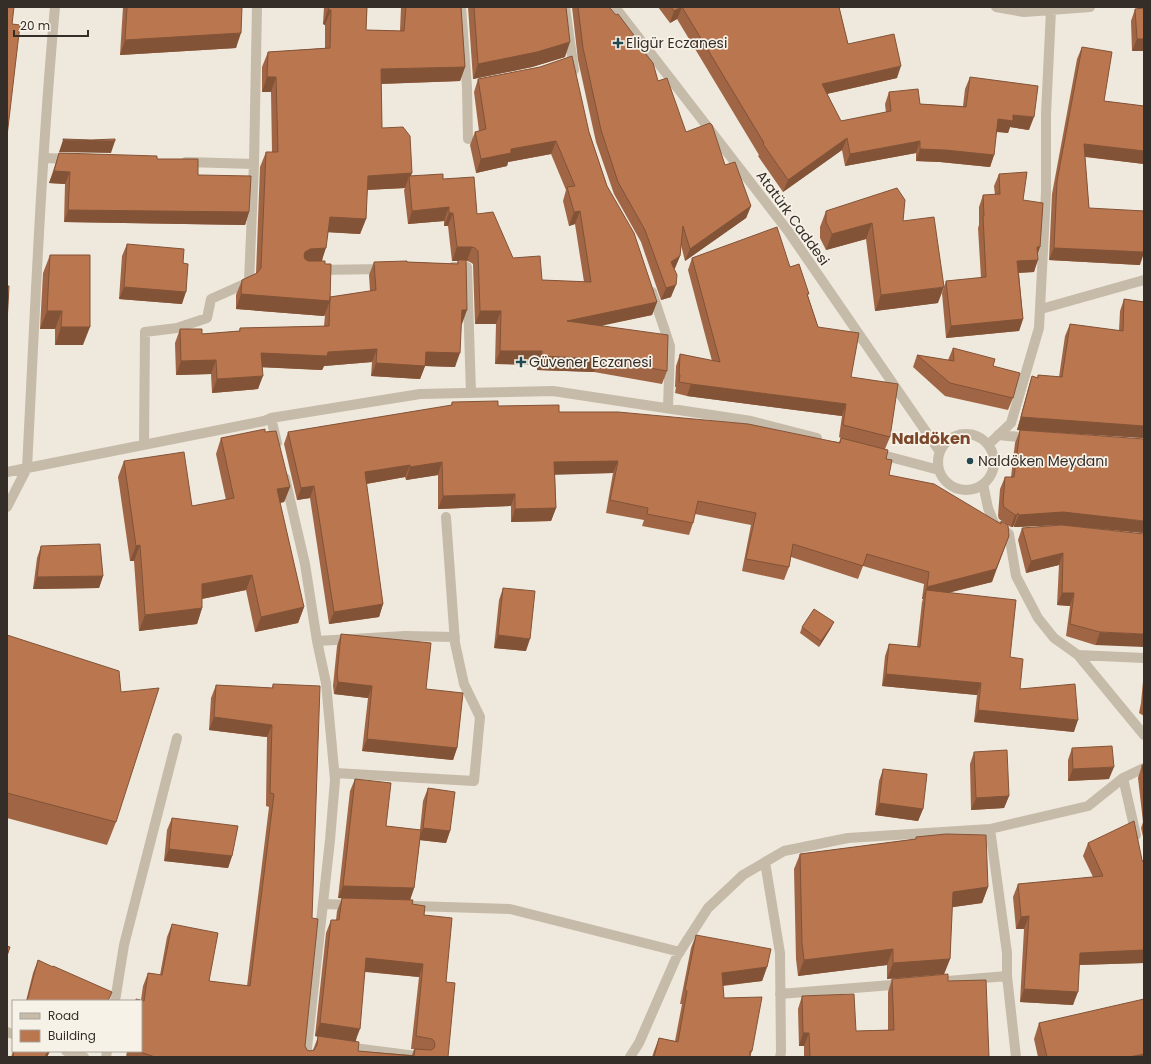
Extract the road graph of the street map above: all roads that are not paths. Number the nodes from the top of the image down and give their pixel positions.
1 (55, 7) edge
2 (257, 7) edge
3 (461, 7) edge
4 (565, 7) edge
5 (615, 7) edge
6 (996, 7) edge
7 (1090, 7) edge
8 (1051, 10) junction
9 (572, 61) junction
10 (561, 66) edge
11 (577, 80) edge
12 (468, 139) dead end
13 (44, 158) junction
14 (83, 159) edge
15 (176, 162) edge
16 (254, 164) junction
17 (398, 268) edge
18 (444, 268) edge
19 (305, 270) edge
20 (648, 280) edge
21 (1144, 280) edge
22 (1041, 309) junction
23 (470, 393) junction
24 (668, 408) junction
25 (271, 418) junction
26 (998, 435) junction
27 (1037, 438) edge
28 (826, 441) edge
29 (144, 444) junction
30 (988, 445) junction
31 (864, 450) edge
32 (940, 452) junction
33 (280, 456) edge
34 (27, 468) junction
35 (939, 470) junction
36 (7, 472) edge
37 (284, 472) edge
38 (983, 484) junction
39 (7, 507) edge
40 (446, 518) dead end
41 (455, 637) junction
42 (317, 641) junction
43 (1078, 656) junction
44 (1144, 658) edge
45 (1144, 735) edge
46 (177, 738) dead end
47 (1144, 768) edge
48 (335, 773) junction
49 (1123, 778) junction
50 (990, 829) junction
51 (1138, 843) edge
52 (765, 862) junction
53 (323, 904) junction
54 (362, 905) edge
55 (401, 906) edge
56 (680, 952) junction
57 (1007, 976) junction
58 (929, 982) edge
59 (913, 984) edge
60 (780, 994) junction
61 (115, 1000) edge
62 (339, 1046) edge
63 (69, 1052) edge
64 (84, 1057) edge
65 (306, 1057) edge
66 (424, 1057) edge
67 (630, 1057) edge
68 (780, 1057) edge
69 (1016, 1057) edge

1 - 13 street
2 - 16 street
3 - 12 street
4 - 9 street
5 - 32 street, Atatürk Caddesi
6 - 8 street
7 - 8 street
8 - 22 street
9 - 10 street
9 - 11 street
13 - 14 street
13 - 34 street
15 - 16 street
16 - 29 street
17 - 19 street
18 - 23 street
20 - 24 street
21 - 22 street
22 - 26 street
23 - 24 street
23 - 25 street
24 - 28 street
25 - 29 street
25 - 33 street
26 - 27 street
26 - 30 street
29 - 34 street
30 - 32 street
30 - 38 street
31 - 35 street
32 - 35 street
34 - 36 street
34 - 39 street
35 - 38 street
37 - 42 street
38 - 43 street
40 - 41 street
41 - 42 street
41 - 48 street
42 - 48 street
43 - 44 street
43 - 45 street
46 - 61 street
47 - 49 street
48 - 53 street
49 - 50 street
49 - 51 street
50 - 52 street
50 - 57 street
52 - 56 street
52 - 60 street
53 - 54 street
53 - 65 street
55 - 56 street
56 - 67 street
57 - 58 street
57 - 69 street
59 - 60 street
60 - 68 street
62 - 66 street
63 - 64 street

